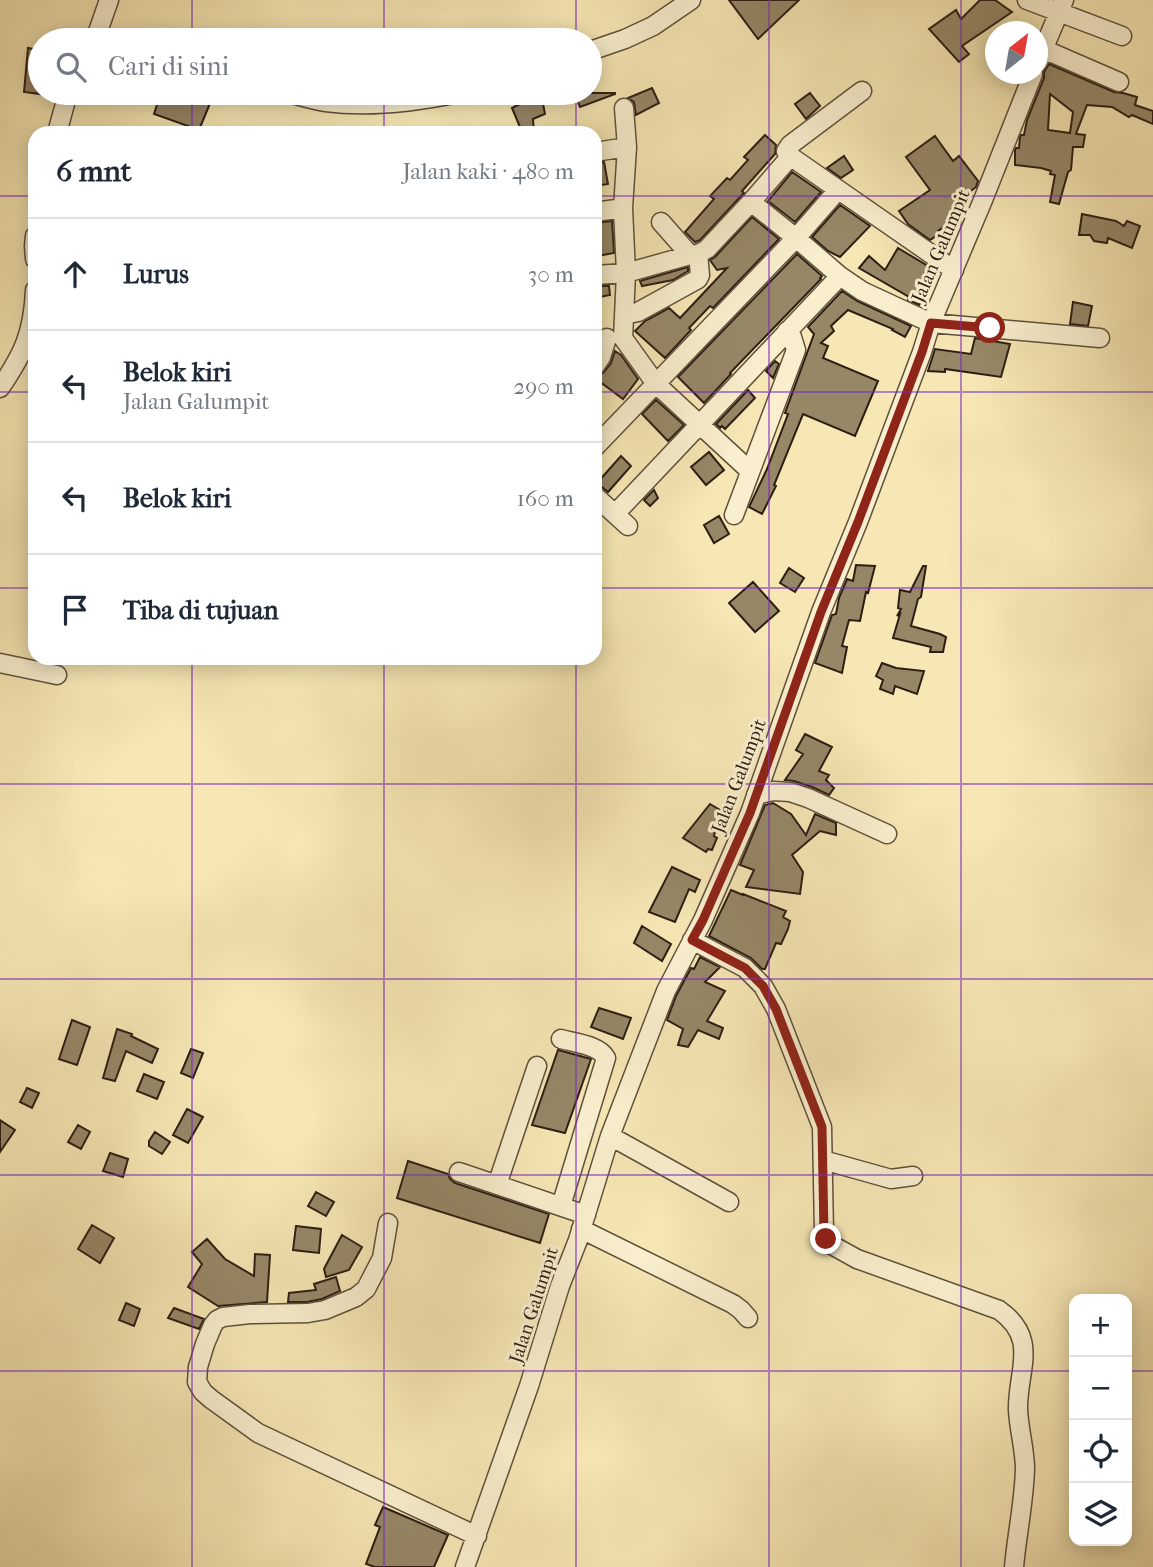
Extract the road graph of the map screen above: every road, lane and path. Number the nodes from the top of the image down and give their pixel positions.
1 (109, 0) edge
2 (691, 0) edge
3 (1027, 0) edge
4 (1061, 6) edge
5 (101, 28) edge
6 (1122, 36) dead end
7 (1048, 37) edge
8 (602, 47) edge
9 (1048, 59) edge
10 (1119, 82) dead end
11 (1029, 84) edge
12 (862, 91) dead end
13 (65, 105) edge
14 (624, 108) dead end
15 (59, 126) edge
16 (627, 147) junction
17 (602, 151) edge
18 (790, 157) junction
19 (838, 190) junction
20 (751, 202) junction
21 (623, 208) junction
22 (602, 211) edge
23 (661, 222) dead end
24 (796, 238) junction
25 (694, 255) junction
26 (954, 270) junction
27 (626, 273) junction
28 (602, 275) edge
29 (840, 276) junction
30 (624, 315) junction
31 (931, 323) junction
32 (788, 331) junction
33 (28, 337) edge
34 (1100, 338) dead end
35 (608, 339) edge
36 (656, 384) junction
37 (0, 388) edge
38 (700, 424) junction
39 (602, 440) edge
40 (750, 471) junction
41 (602, 502) edge
42 (734, 515) dead end
43 (0, 663) edge
44 (57, 675) dead end
45 (756, 795) junction
46 (887, 834) dead end
47 (692, 940) junction
48 (561, 1039) dead end
49 (537, 1066) dead end
50 (610, 1136) junction
51 (823, 1160) junction
52 (459, 1172) dead end
53 (913, 1176) dead end
54 (497, 1185) junction
55 (729, 1202) dead end
56 (561, 1206) junction
57 (584, 1222) junction
58 (388, 1223) dead end
59 (748, 1318) dead end
60 (477, 1536) junction
61 (465, 1567) edge
62 (1014, 1567) edge

1 - 5 street
2 - 8 street
3 - 4 street
4 - 6 street
4 - 7 street
9 - 10 street
11 - 26 street, Jalan Galumpit
12 - 18 street
13 - 15 street
14 - 16 street
16 - 17 street
16 - 21 street
18 - 19 street
18 - 20 street
19 - 24 street
19 - 26 street
20 - 24 street
20 - 25 street
21 - 22 street
21 - 27 street
23 - 25 street
24 - 29 street
24 - 36 street
25 - 27 street
25 - 30 street
26 - 31 street, Jalan Galumpit
27 - 28 street
27 - 30 street
29 - 31 street
29 - 32 street
30 - 35 street
31 - 34 street
31 - 45 street, Jalan Galumpit
32 - 38 street
32 - 40 street
33 - 37 street
35 - 36 street
36 - 38 street
36 - 39 street
38 - 40 street
38 - 41 street
40 - 42 street
43 - 44 street
45 - 46 street
45 - 47 street, Jalan Galumpit
47 - 50 street, Jalan Galumpit
47 - 51 street
48 - 56 street
49 - 54 street
50 - 55 street
50 - 57 street, Jalan Galumpit
51 - 53 street
51 - 62 street
52 - 54 street
54 - 56 street
56 - 57 street
57 - 59 street
57 - 60 street, Jalan Galumpit
58 - 60 street
60 - 61 street, Jalan Galumpit

